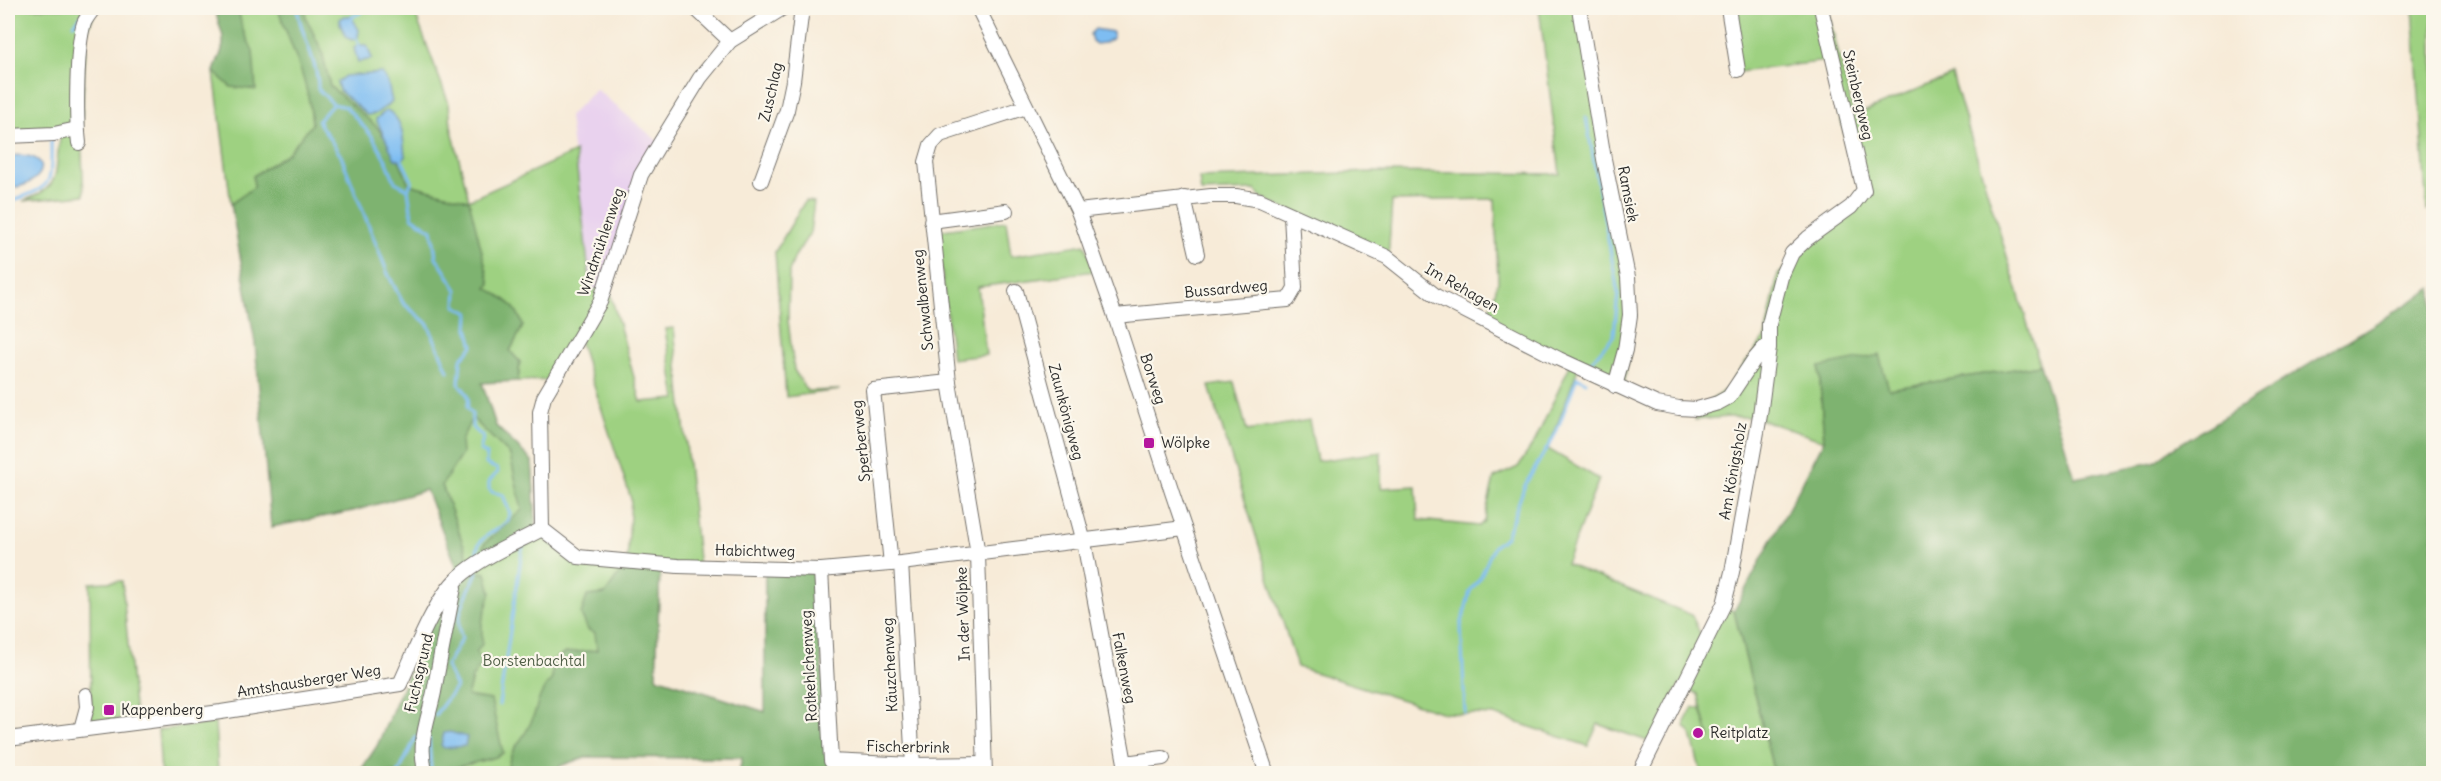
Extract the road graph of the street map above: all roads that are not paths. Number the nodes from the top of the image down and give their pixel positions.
1 (94, 8) edge
2 (695, 8) edge
3 (783, 8) edge
4 (802, 8) edge
5 (978, 8) edge
6 (1579, 8) edge
7 (1728, 8) edge
8 (1821, 8) edge
9 (730, 41) junction
10 (1738, 70) dead end
11 (1026, 107) junction
12 (77, 129) junction
13 (8, 136) edge
14 (79, 144) dead end
15 (761, 181) dead end
16 (1864, 190) joint
17 (1184, 198) junction
18 (1006, 211) dead end
19 (1078, 211) junction
20 (1290, 215) junction
21 (931, 221) junction
22 (1197, 254) dead end
23 (1016, 291) dead end
24 (1115, 316) junction
25 (1769, 346) junction
26 (949, 382) junction
27 (1615, 386) junction
28 (1184, 528) junction
29 (542, 529) junction
30 (1084, 542) junction
31 (978, 554) junction
32 (896, 563) junction
33 (820, 570) junction
34 (455, 580) junction
35 (86, 695) dead end
36 (81, 729) junction
37 (8, 739) edge
38 (1163, 758) dead end
39 (831, 761) joint
40 (913, 765) junction
41 (985, 769) edge
42 (426, 774) edge
43 (1267, 774) edge
44 (1639, 774) edge

1 - 12 street
2 - 9 street
3 - 9 street, Windmühlenweg
4 - 15 street, Zuschlag
5 - 11 street, Borweg
6 - 27 street, Ramsiek
7 - 10 street
8 - 16 street, Steinbergweg
9 - 29 street, Windmühlenweg
11 - 19 street, Borweg
11 - 21 street, Schwalbenweg
12 - 13 street
12 - 14 street
16 - 25 street, Am Königsholz
17 - 19 street, Im Rehagen
17 - 20 street, Im Rehagen
17 - 22 street
18 - 21 street
19 - 24 street, Borweg
20 - 24 street, Bussardweg
20 - 27 street, Im Rehagen
21 - 26 street, Schwalbenweg
23 - 30 street, Zaunkönigweg
24 - 28 street, Borweg
25 - 27 street, Im Rehagen
25 - 44 street, Am Königsholz
26 - 31 street, Schwalbenweg
26 - 32 street, Sperberweg
28 - 30 street, In der Wölpke
28 - 43 street, Borweg
29 - 33 street, Habichtweg
29 - 34 street, Amtshausberger Weg
30 - 31 street, In der Wölpke
30 - 38 street, Falkenweg
31 - 32 street, Habichtweg
31 - 41 street, In der Wölpke
32 - 33 street, Habichtweg
32 - 40 street, Käuzchenweg
33 - 39 street, Rotkehlchenweg
34 - 36 street, Amtshausberger Weg
34 - 42 street, Fuchsgrund
35 - 36 street
36 - 37 street, Amtshausberger Weg
39 - 40 street, Fischerbrink
40 - 41 street, Fischerbrink

